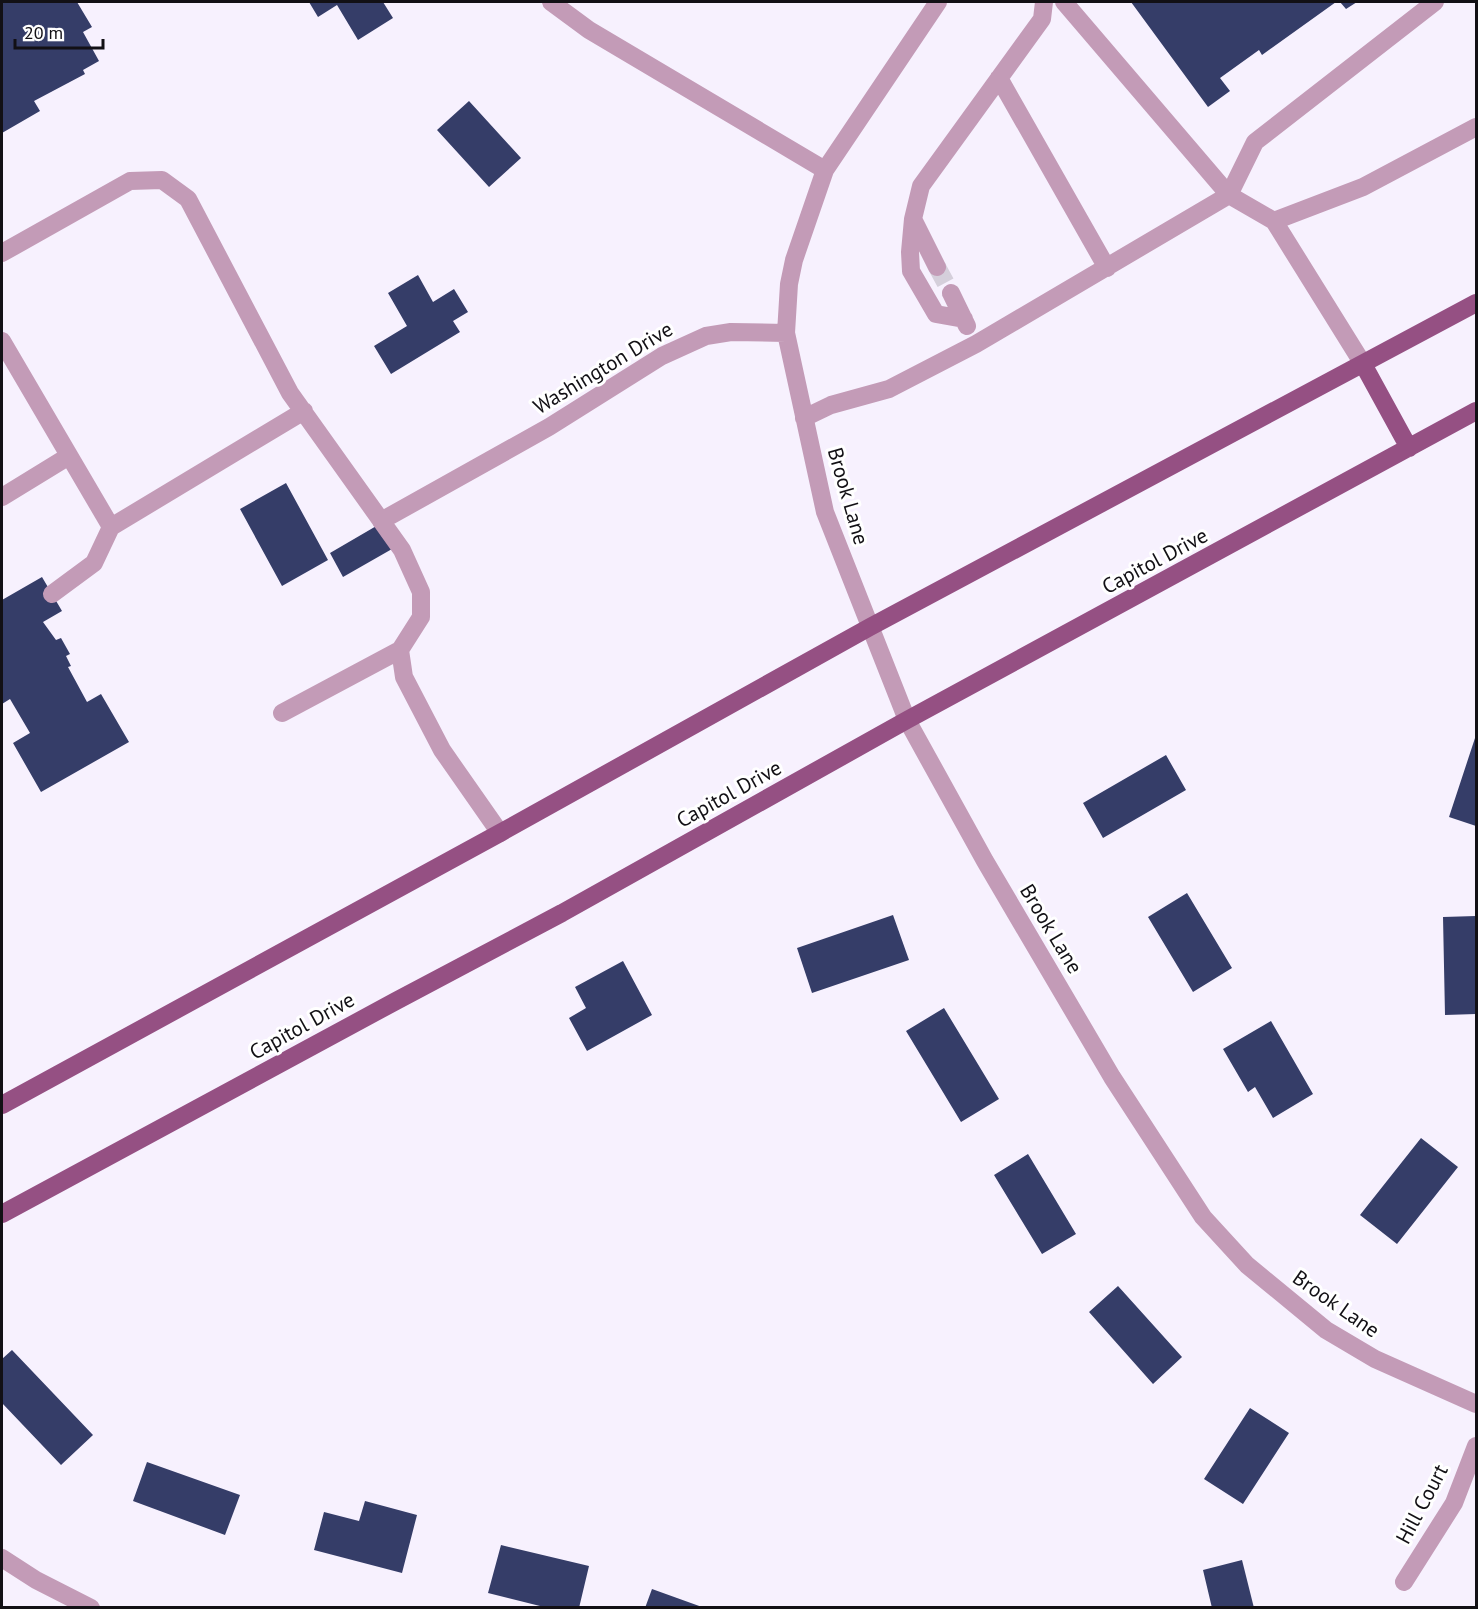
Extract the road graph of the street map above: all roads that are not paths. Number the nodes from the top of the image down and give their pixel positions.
1 (552, 2) edge
2 (938, 2) edge
3 (1044, 2) edge
4 (1064, 2) edge
5 (1435, 2) edge
6 (999, 78) junction
7 (1476, 127) edge
8 (825, 171) junction
9 (1229, 195) junction
10 (913, 219) junction
11 (1274, 221) junction
12 (2, 253) edge
13 (937, 267) tunnel mouth
14 (1107, 268) junction
15 (951, 292) tunnel mouth
16 (1476, 303) edge
17 (964, 320) junction
18 (786, 333) junction
19 (2, 341) edge
20 (976, 344) junction
21 (1363, 364) junction
22 (304, 411) junction
23 (1476, 411) edge
24 (804, 418) junction
25 (1408, 448) junction
26 (69, 456) junction
27 (2, 496) edge
28 (381, 521) junction
29 (111, 527) junction
30 (52, 594) dead end
31 (870, 627) junction
32 (400, 650) junction
33 (282, 713) dead end
34 (908, 720) junction
35 (500, 833) junction
36 (2, 1105) edge
37 (2, 1214) edge
38 (1476, 1404) edge
39 (1476, 1446) edge
40 (2, 1558) edge
41 (1404, 1582) dead end
42 (91, 1608) edge

1 - 8 street
2 - 8 street
3 - 6 street
4 - 9 street
5 - 9 street
6 - 10 street
6 - 14 street
7 - 11 street
8 - 18 street
9 - 11 street
9 - 14 street
10 - 13 street
10 - 17 street
11 - 21 street
12 - 22 street
14 - 20 street
15 - 17 street
16 - 21 main road
17 - 20 street
18 - 24 street, Brook Lane
18 - 28 street, Washington Drive
19 - 26 street
20 - 24 street
21 - 25 main road
21 - 31 main road
22 - 28 street
22 - 29 street
23 - 25 main road, Capitol Drive
24 - 31 street, Brook Lane
25 - 34 main road, Capitol Drive
26 - 27 street
26 - 29 street
28 - 32 street
29 - 30 street
31 - 34 street, Brook Lane
31 - 35 main road
32 - 33 street
32 - 35 street
34 - 37 main road, Capitol Drive
34 - 38 street, Brook Lane
35 - 36 main road
39 - 41 street, Hill Court
40 - 42 street

